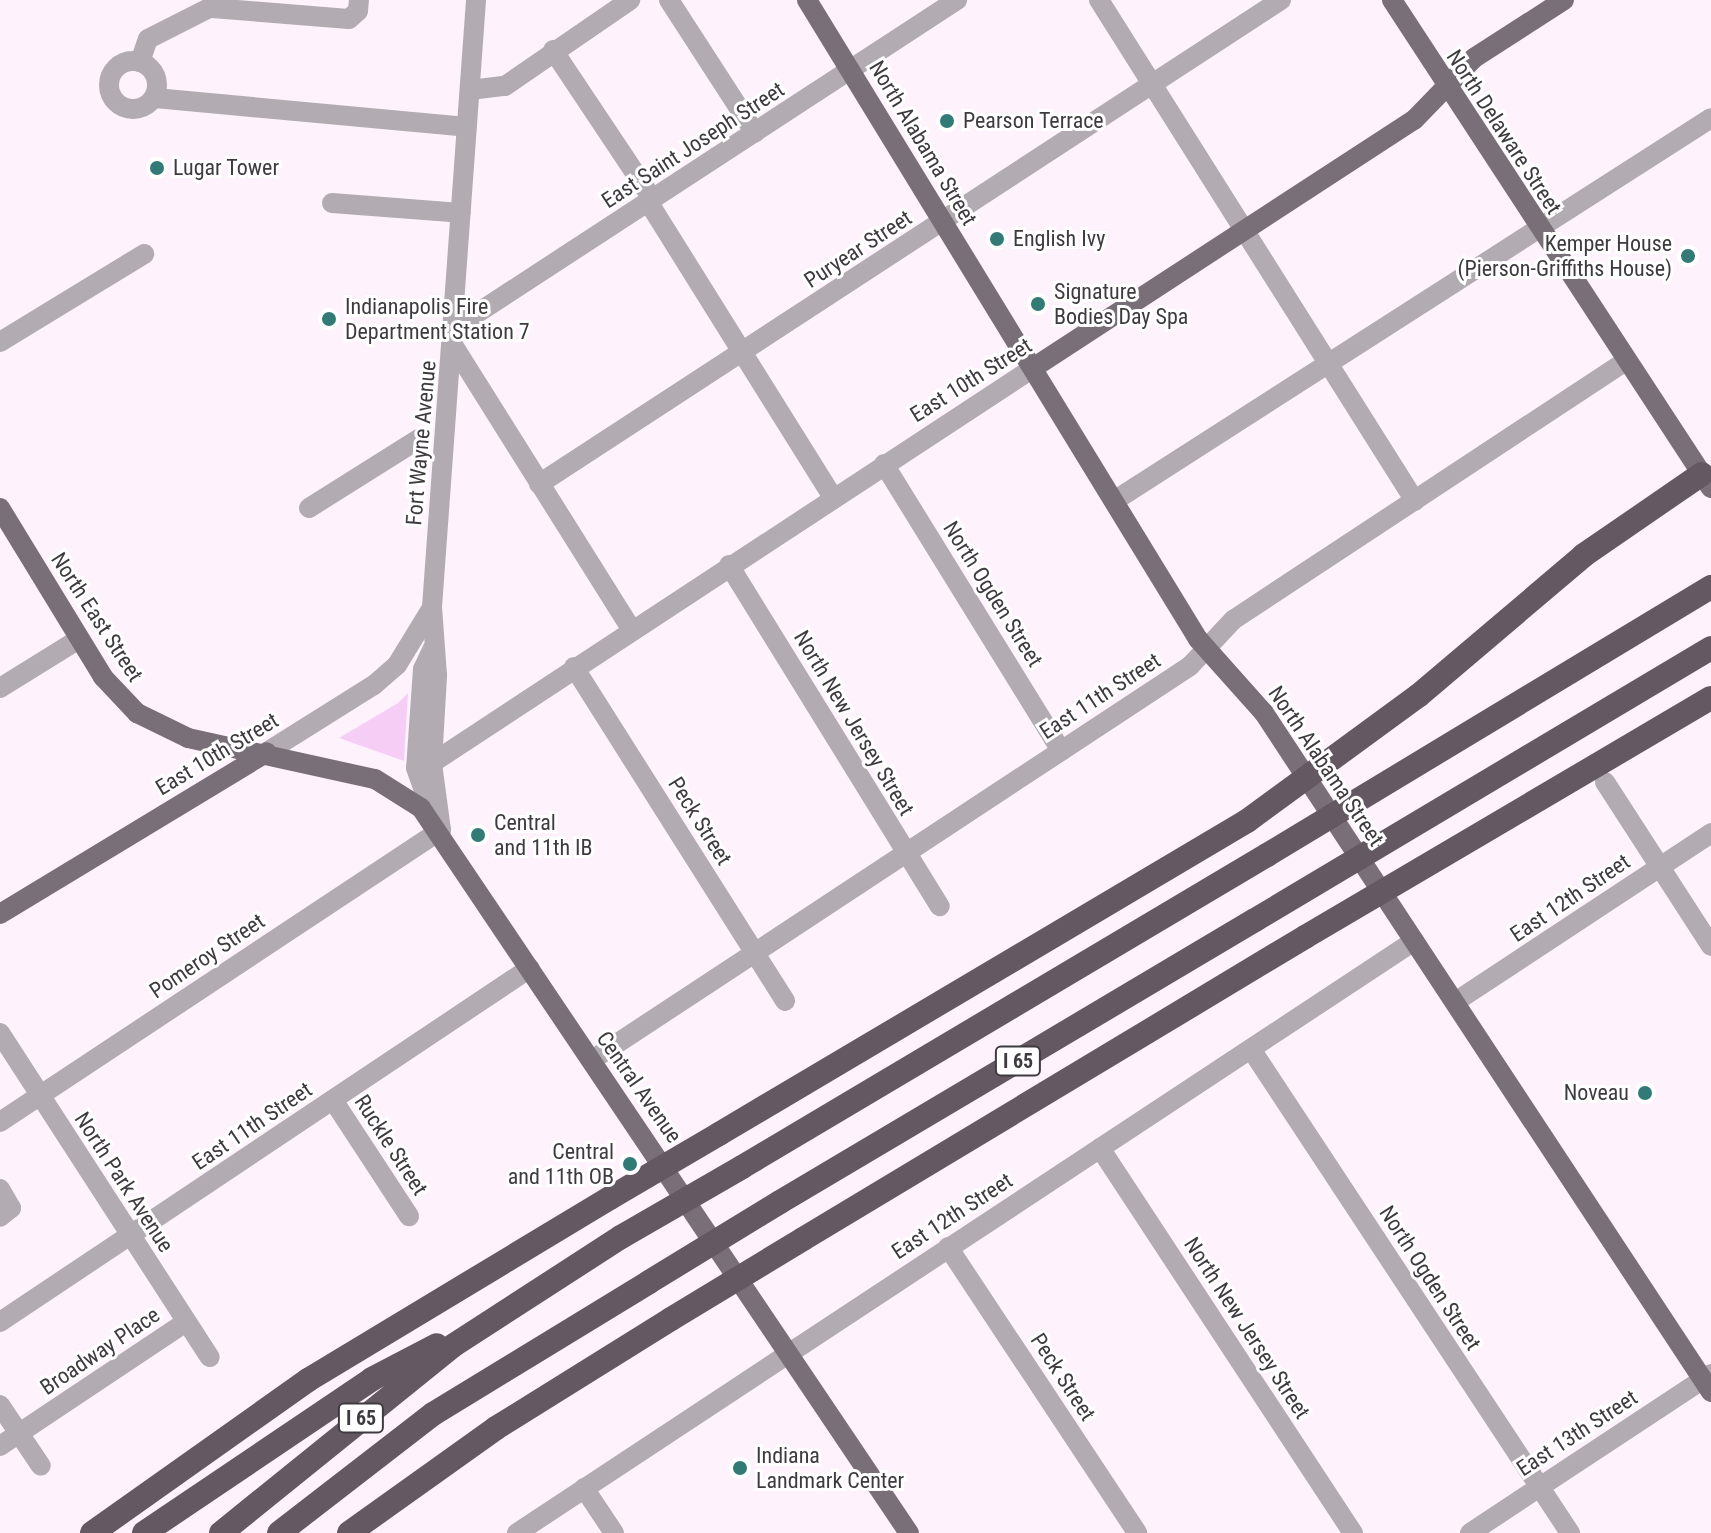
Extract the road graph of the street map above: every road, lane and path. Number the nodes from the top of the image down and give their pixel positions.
1 (359, 0) edge
2 (476, 0) edge
3 (630, 0) edge
4 (669, 0) edge
5 (807, 0) edge
6 (957, 0) edge
7 (1099, 0) edge
8 (1281, 0) edge
9 (1392, 0) edge
10 (1564, 0) edge
11 (218, 4) edge
12 (553, 50) junction
13 (140, 62) junction
14 (850, 70) junction
15 (1152, 84) junction
16 (1446, 88) junction
17 (470, 90) junction
18 (155, 98) junction
19 (1711, 118) edge
20 (467, 127) junction
21 (755, 133) junction
22 (651, 201) junction
23 (332, 203) dead end
24 (461, 213) junction
25 (943, 223) junction
26 (1246, 230) junction
27 (1540, 230) junction
28 (144, 254) dead end
29 (453, 337) junction
30 (0, 342) edge
31 (744, 351) junction
32 (1626, 361) junction
33 (1328, 364) junction
34 (1033, 368) junction
35 (420, 438) dead end
36 (884, 464) junction
37 (1708, 477) edge
38 (539, 484) junction
39 (833, 497) junction
40 (1114, 501) junction
41 (1415, 501) junction
42 (0, 508) edge
43 (309, 508) dead end
44 (729, 565) junction
45 (1711, 587) edge
46 (432, 607) junction
47 (631, 629) junction
48 (79, 639) junction
49 (1205, 648) junction
50 (1711, 648) edge
51 (432, 650) junction
52 (574, 667) junction
53 (0, 688) edge
54 (1711, 698) edge
55 (1061, 751) junction
56 (267, 752) junction
57 (432, 763) junction
58 (1605, 782) dead end
59 (441, 830) junction
60 (1711, 833) edge
61 (906, 854) junction
62 (1659, 867) junction
63 (940, 906) dead end
64 (0, 914) edge
65 (1414, 941) junction
66 (1711, 946) edge
67 (754, 954) junction
68 (530, 968) junction
69 (785, 1001) dead end
70 (1455, 1002) junction
71 (0, 1033) edge
72 (1251, 1049) junction
73 (592, 1060) junction
74 (39, 1096) junction
75 (333, 1100) junction
76 (0, 1122) edge
77 (1100, 1148) junction
78 (0, 1189) edge
79 (409, 1216) dead end
80 (0, 1217) edge
81 (130, 1236) junction
82 (948, 1247) junction
83 (506, 1309) junction
84 (0, 1322) edge
85 (186, 1322) junction
86 (790, 1351) junction
87 (210, 1357) dead end
88 (1708, 1382) edge
89 (0, 1405) edge
90 (19, 1433) junction
91 (0, 1446) edge
92 (41, 1466) dead end
93 (352, 1474) junction
94 (1539, 1487) junction
95 (584, 1488) junction
96 (92, 1533) edge
97 (144, 1533) edge
98 (221, 1533) edge
99 (279, 1533) edge
100 (288, 1533) edge
101 (349, 1533) edge
102 (517, 1533) edge
103 (614, 1533) edge
104 (909, 1533) edge
105 (1137, 1533) edge
106 (1353, 1533) edge
107 (1470, 1533) edge
108 (1570, 1533) edge

1 - 11 street
2 - 17 street, Fort Wayne Avenue
3 - 12 street
4 - 21 street
5 - 14 main road, North Alabama Street
6 - 14 street, East Saint Joseph Street
7 - 15 street
8 - 15 street, Puryear Street
9 - 16 main road, North Delaware Street
10 - 16 main road, East 10th Street
11 - 13 street
12 - 17 street
12 - 22 street
13 - 18 street
13 - 18 street
14 - 21 street, East Saint Joseph Street
14 - 25 main road, North Alabama Street
15 - 25 street, Puryear Street
15 - 26 street
16 - 26 main road, East 10th Street
16 - 27 main road, North Delaware Street
17 - 20 street, Fort Wayne Avenue
18 - 20 street
19 - 27 street
20 - 24 street, Fort Wayne Avenue
21 - 22 street, East Saint Joseph Street
22 - 29 street, East Saint Joseph Street
22 - 31 street
23 - 24 street
24 - 29 street, Fort Wayne Avenue
25 - 31 street, Puryear Street
25 - 34 main road, North Alabama Street
26 - 33 street
26 - 34 main road, East 10th Street
27 - 32 main road, North Delaware Street
27 - 33 street
28 - 30 street
29 - 38 street
29 - 46 street, Fort Wayne Avenue
31 - 38 street, Puryear Street
31 - 39 street
32 - 37 main road, North Delaware Street
32 - 41 street, East 11th Street
33 - 40 street
33 - 41 street
34 - 36 street, East 10th Street
34 - 40 main road, North Alabama Street
35 - 43 street
36 - 39 street, East 10th Street
36 - 55 street, North Ogden Street
37 - 96 highway, bridge
38 - 47 street
39 - 44 street, East 10th Street
40 - 49 main road, North Alabama Street
41 - 49 street, East 11th Street
42 - 48 main road, North East Street
44 - 47 street, East 10th Street
44 - 61 street, North New Jersey Street
45 - 83 highway, I 65, bridge
46 - 51 street, Fort Wayne Avenue
46 - 56 street, East 10th Street
47 - 52 street, East 10th Street
48 - 53 street
48 - 56 main road, North East Street
49 - 55 street, East 11th Street
49 - 65 main road, North Alabama Street
50 - 93 highway, I 65, bridge
51 - 57 street, Fort Wayne Avenue
51 - 59 street, Fort Wayne Avenue
52 - 57 street, East 10th Street
52 - 67 street, Peck Street
54 - 101 highway, bridge
55 - 61 street, East 11th Street
56 - 59 main road, Central Avenue
56 - 64 main road, East 10th Street
57 - 59 street, Fort Wayne Avenue
58 - 62 street
59 - 68 main road, Central Avenue
59 - 74 street, Pomeroy Street
60 - 62 street, East 12th Street
61 - 63 street, North New Jersey Street
61 - 67 street, East 11th Street
62 - 66 street
62 - 70 street, East 12th Street
65 - 70 main road, North Alabama Street
65 - 72 street, East 12th Street
67 - 69 street, Peck Street
67 - 73 street, East 11th Street
68 - 73 main road, Central Avenue
68 - 75 street, East 11th Street
70 - 88 main road, North Alabama Street
71 - 74 street, North Park Avenue
72 - 77 street, East 12th Street
72 - 94 street, North Ogden Street
73 - 86 main road, Central Avenue
74 - 76 street, Pomeroy Street
74 - 81 street, North Park Avenue
75 - 79 street, Ruckle Street
75 - 81 street, East 11th Street
77 - 82 street, East 12th Street
77 - 106 street, North New Jersey Street
78 - 80 street
81 - 84 street, East 11th Street
81 - 85 street, North Park Avenue
82 - 86 street, East 12th Street
82 - 105 street, Peck Street
83 - 97 highway
83 - 98 highway, I 65
85 - 87 street, North Park Avenue
85 - 90 street, Broadway Place
86 - 95 street, East 12th Street
86 - 104 main road, Central Avenue
88 - 94 street, East 13th Street
89 - 90 street
90 - 91 street, Broadway Place
90 - 92 street
93 - 99 highway
93 - 100 highway, I 65
94 - 107 street, East 13th Street
94 - 108 street, North Ogden Street
95 - 102 street, East 12th Street
95 - 103 street

